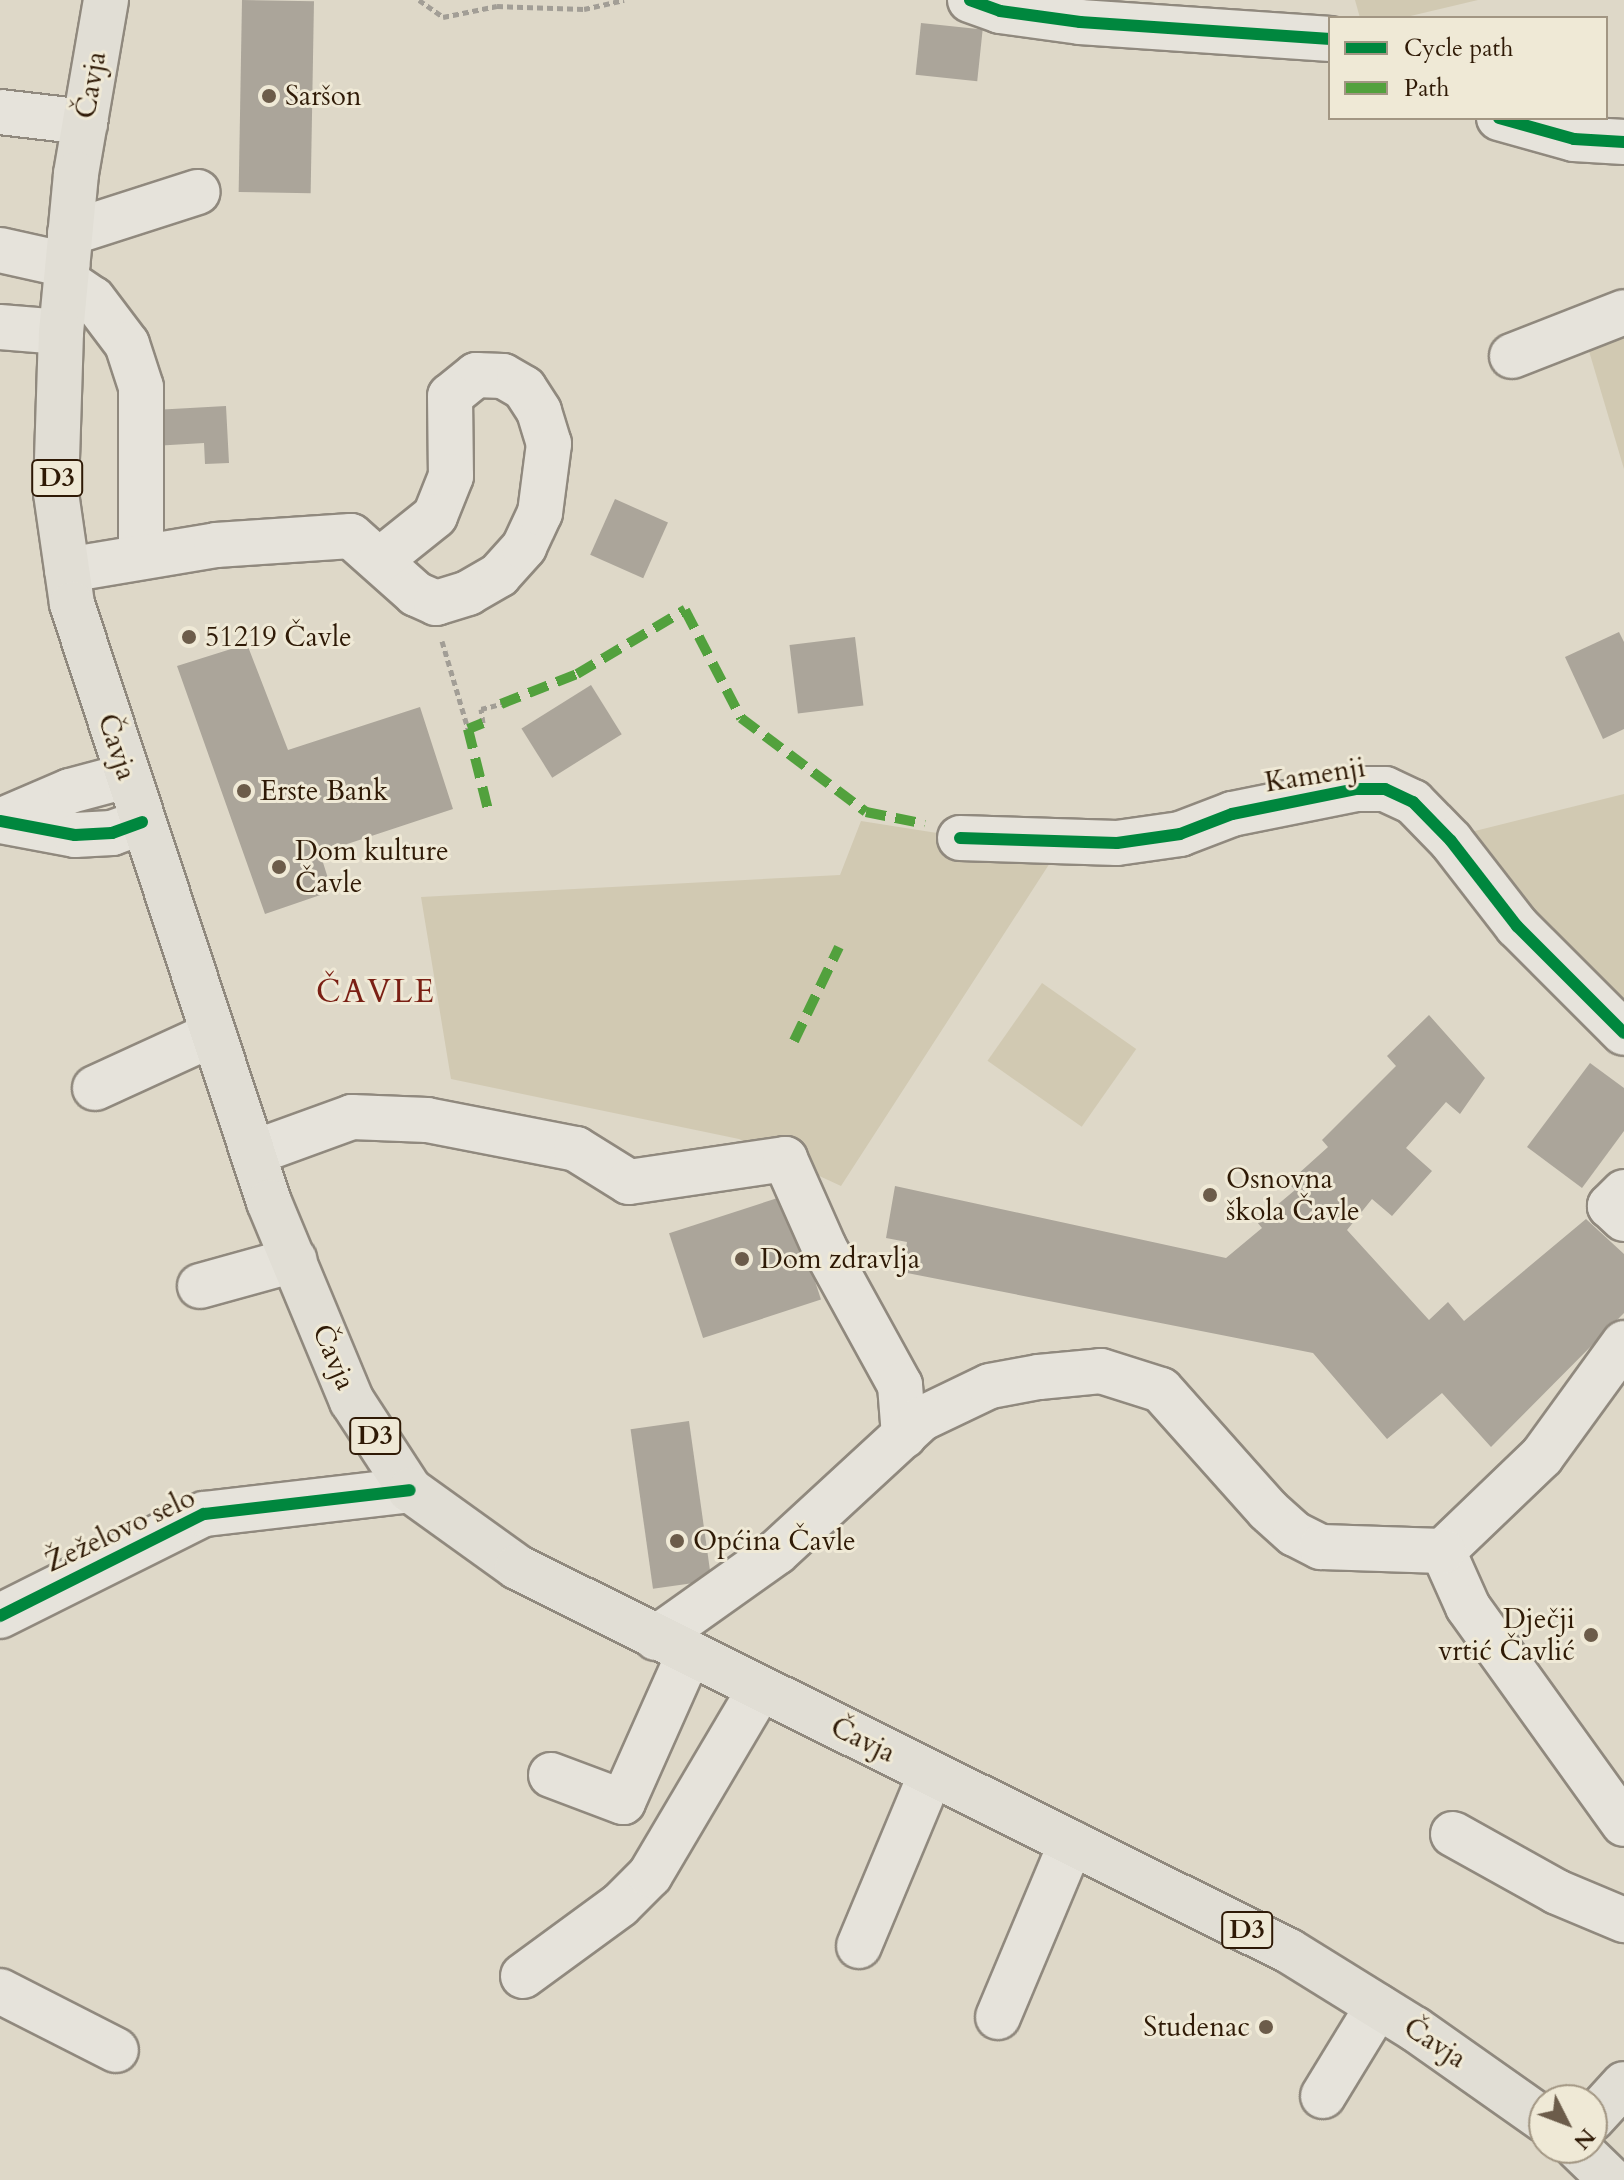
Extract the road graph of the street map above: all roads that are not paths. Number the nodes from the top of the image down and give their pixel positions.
1 (106, 0) edge
2 (998, 4) edge
3 (1328, 39) edge
4 (0, 112) edge
5 (1506, 120) edge
6 (85, 122) junction
7 (1624, 142) edge
8 (198, 192) dead end
9 (0, 250) edge
10 (68, 260) junction
11 (1624, 312) edge
12 (0, 327) edge
13 (61, 332) junction
14 (1512, 356) dead end
15 (141, 555) junction
16 (380, 560) junction
17 (67, 570) junction
18 (126, 776) junction
19 (0, 821) edge
20 (142, 822) junction
21 (960, 838) dead end
22 (1624, 1033) edge
23 (213, 1034) junction
24 (95, 1088) dead end
25 (253, 1153) junction
26 (1624, 1192) edge
27 (1624, 1219) edge
28 (294, 1260) junction
29 (200, 1286) dead end
30 (1624, 1343) edge
31 (904, 1436) junction
32 (410, 1490) junction
33 (1443, 1551) junction
34 (0, 1616) edge
35 (672, 1646) junction
36 (760, 1689) junction
37 (931, 1774) junction
38 (551, 1775) dead end
39 (1624, 1824) edge
40 (1453, 1834) dead end
41 (1071, 1843) junction
42 (1624, 1920) edge
43 (859, 1946) dead end
44 (523, 1976) dead end
45 (0, 1991) edge
46 (1378, 2006) junction
47 (998, 2017) dead end
48 (116, 2050) dead end
49 (1624, 2084) edge
50 (1323, 2096) dead end
51 (1608, 2102) edge
52 (1528, 2109) edge
53 (1594, 2164) edge
54 (1611, 2180) edge

1 - 6 main road, Čavja / D3
2 - 3 street
4 - 6 street
5 - 7 street
6 - 10 main road, Čavja / D3
8 - 10 street
9 - 10 street
10 - 13 main road, Čavja / D3
10 - 15 street
11 - 14 street
12 - 13 street
13 - 17 main road, Čavja / D3
15 - 16 street
15 - 17 street
16 - 16 street
17 - 18 main road, Čavja / D3
18 - 19 street
18 - 20 main road, Čavja / D3
19 - 20 street
20 - 23 main road, Čavja / D3
21 - 22 street, Kamenji
23 - 24 street
23 - 25 main road, Čavja / D3
25 - 28 main road, Čavja / D3
25 - 31 street
26 - 27 street
28 - 29 street
28 - 32 main road, Čavja / D3
30 - 33 street
31 - 33 street
31 - 35 street
32 - 34 street, Žeželovo selo
32 - 35 main road, Čavja / D3
33 - 39 street
35 - 36 main road, Čavja / D3
35 - 38 street
36 - 37 main road, Čavja / D3
36 - 44 street
37 - 41 main road, Čavja / D3
37 - 43 street
40 - 42 street
41 - 46 main road, Čavja / D3
41 - 47 street
45 - 48 street
46 - 50 street
46 - 52 main road, Čavja / D3
49 - 51 main road
53 - 54 main road

